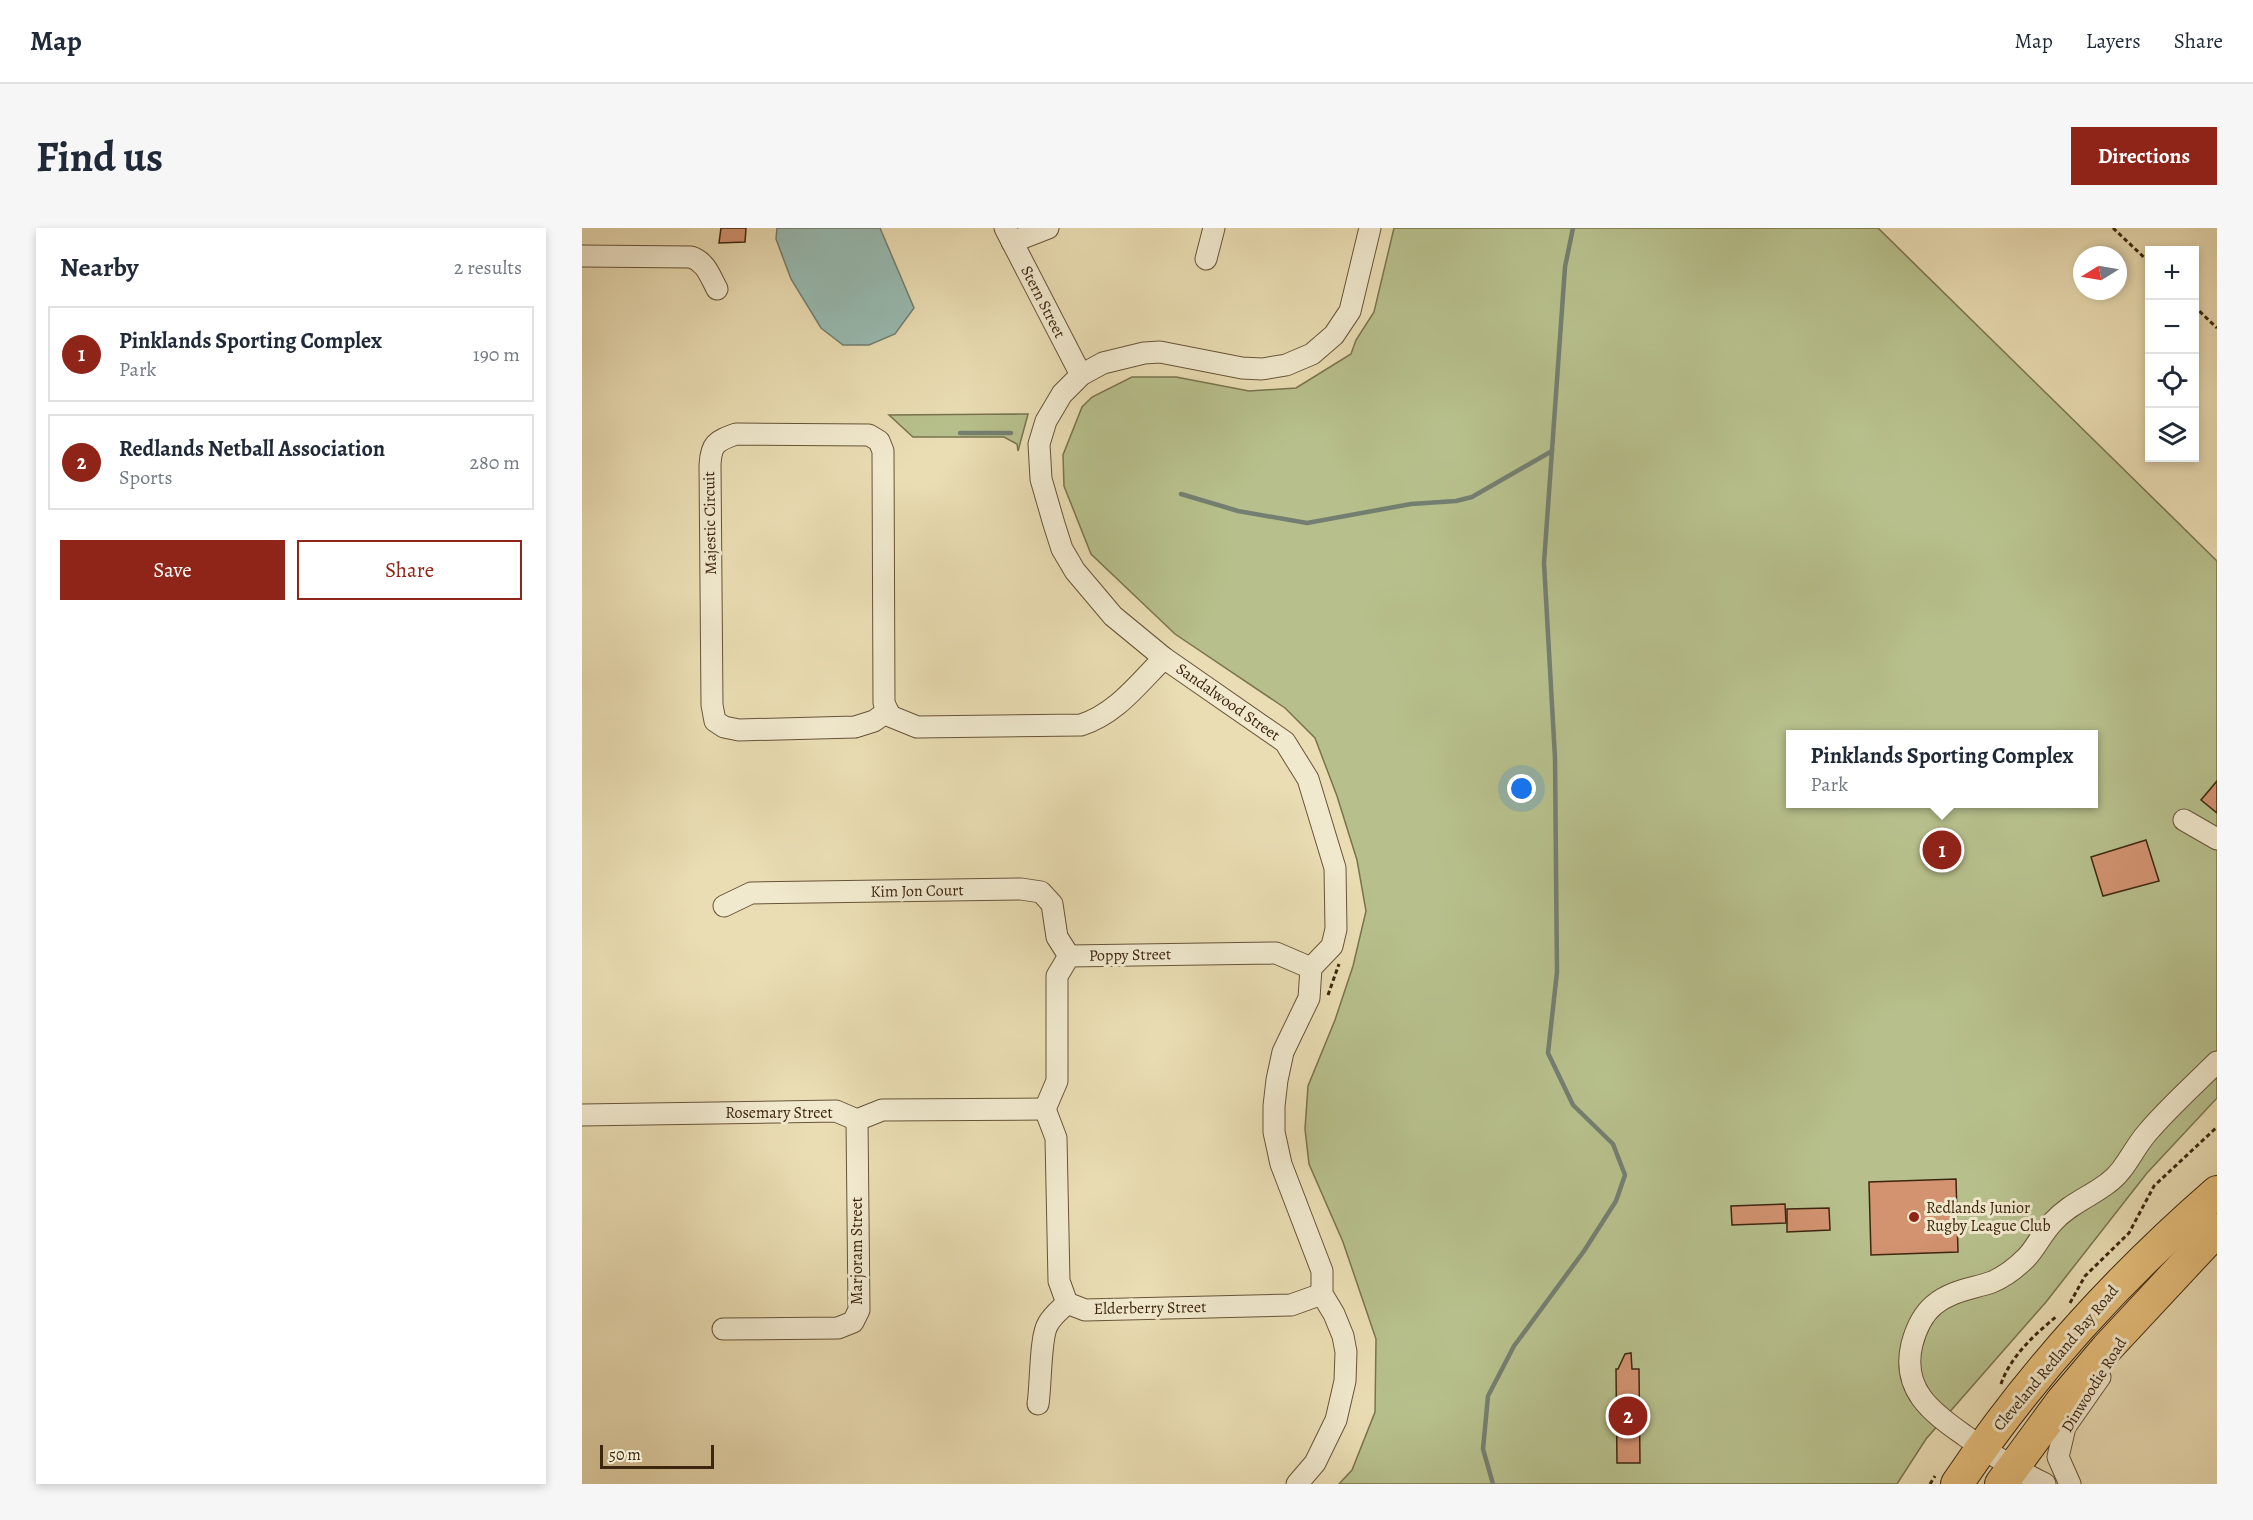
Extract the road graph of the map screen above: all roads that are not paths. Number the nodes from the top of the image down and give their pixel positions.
1 (1048, 228) edge
2 (1214, 228) edge
3 (1370, 228) edge
4 (1008, 235) edge
5 (582, 256) edge
6 (1206, 259) dead end
7 (717, 289) dead end
8 (1081, 375) junction
9 (1164, 658) junction
10 (888, 711) junction
11 (2184, 820) dead end
12 (2217, 839) edge
13 (724, 906) dead end
14 (1069, 956) junction
15 (1311, 968) junction
16 (2217, 1062) edge
17 (1046, 1109) junction
18 (582, 1114) edge
19 (857, 1120) junction
20 (2217, 1192) edge
21 (2217, 1230) edge
22 (1322, 1294) junction
23 (1067, 1303) junction
24 (2133, 1320) junction
25 (723, 1329) dead end
26 (1038, 1404) dead end
27 (1980, 1449) junction
28 (2006, 1476) edge
29 (1948, 1477) edge
30 (1297, 1484) edge
31 (2045, 1484) edge
32 (2070, 1484) edge

1 - 4 street
2 - 6 street
3 - 8 street
4 - 8 street, Stern Street
5 - 7 street
8 - 9 street, Sandalwood Street
9 - 10 street
9 - 15 street, Sandalwood Street
10 - 10 street, Majestic Circuit
11 - 12 street
13 - 14 street, Kim Jon Court
14 - 15 street, Poppy Street
14 - 17 street, Poppy Street
15 - 22 street
16 - 27 street
17 - 19 street, Rosemary Street
17 - 23 street
18 - 19 street, Rosemary Street
19 - 25 street, Marjoram Street
20 - 27 highway, Cleveland Redland Bay Road
21 - 24 highway, Cleveland Redland Bay Road
22 - 23 street, Elderberry Street
22 - 30 street
23 - 26 street
24 - 28 highway, Cleveland Redland Bay Road
24 - 32 street, Dinwoodie Road
27 - 28 street
27 - 29 highway, Cleveland Redland Bay Road
28 - 31 street

